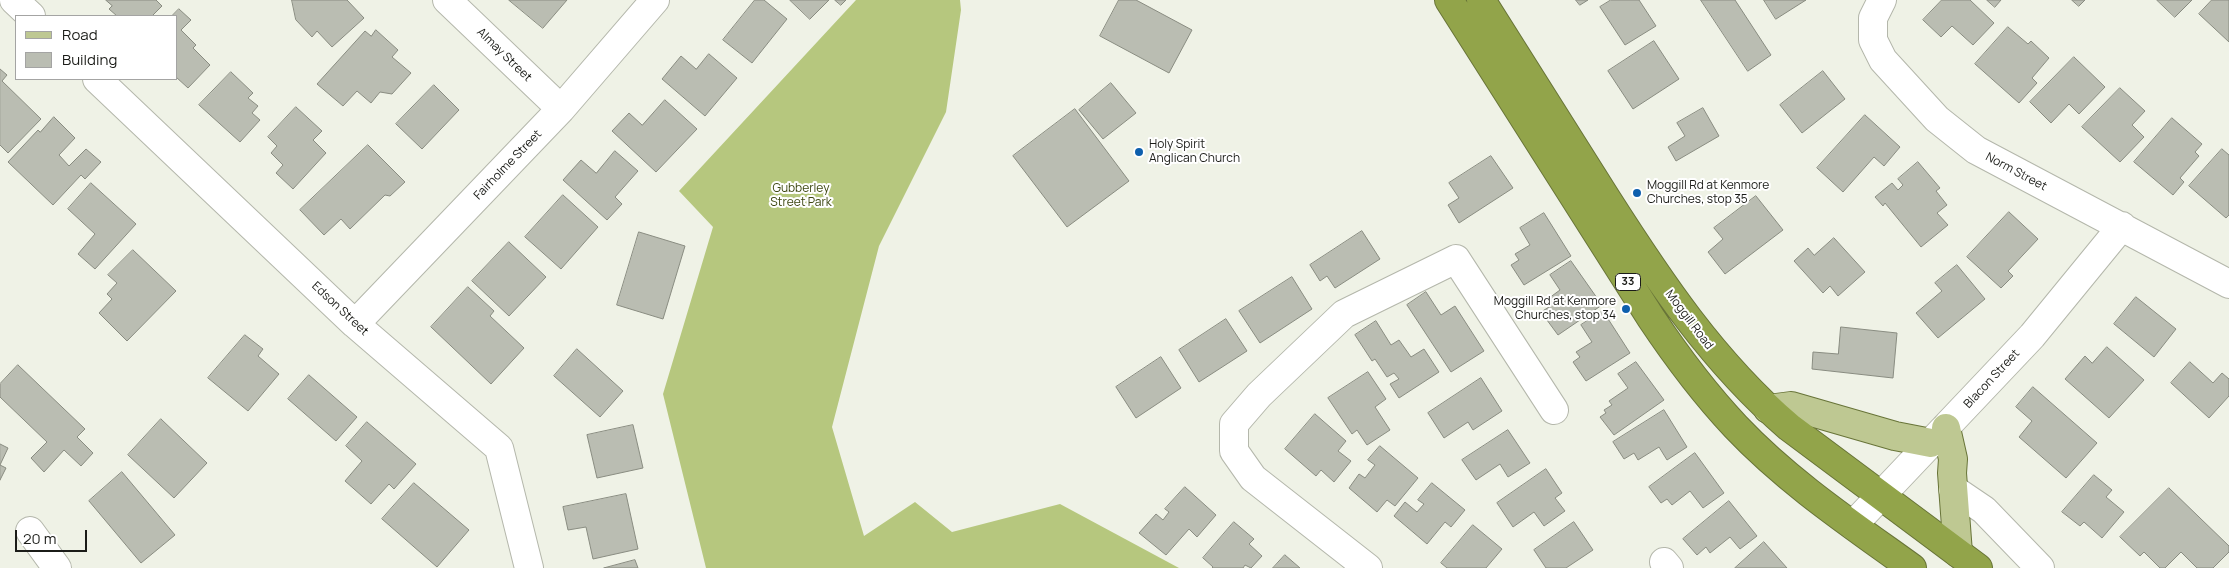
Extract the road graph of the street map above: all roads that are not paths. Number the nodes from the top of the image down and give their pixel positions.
1 (14, 0) edge
2 (447, 0) edge
3 (655, 0) edge
4 (1450, 0) edge
5 (1480, 0) edge
6 (1882, 0) edge
7 (30, 15) edge
8 (98, 80) edge
9 (561, 109) junction
10 (2122, 226) junction
11 (2229, 284) edge
12 (355, 324) junction
13 (1768, 409) junction
14 (1554, 410) dead end
15 (1939, 436) junction
16 (1953, 489) junction
17 (1880, 496) junction
18 (1853, 525) junction
19 (30, 531) dead end
20 (1968, 561) edge
21 (57, 568) edge
22 (529, 568) edge
23 (1368, 568) edge
24 (1912, 568) edge
25 (2040, 568) edge

1 - 7 street
2 - 9 street, Almay Street
3 - 9 street, Fairholme Street
4 - 18 highway, 33
5 - 13 highway, Moggill Road / 33
6 - 10 street, Norm Street
8 - 12 street, Edson Street
9 - 12 street, Fairholme Street
10 - 11 street, Norm Street
10 - 15 street, Blacon Street
12 - 22 street, Edson Street
13 - 15 main road
13 - 17 highway, Moggill Road / 33
14 - 23 street
15 - 16 main road
15 - 17 street, Blacon Street
16 - 20 main road
16 - 25 street
17 - 18 street, Blacon Street
17 - 20 highway, Moggill Road / 33
18 - 24 highway, 33
19 - 21 street

